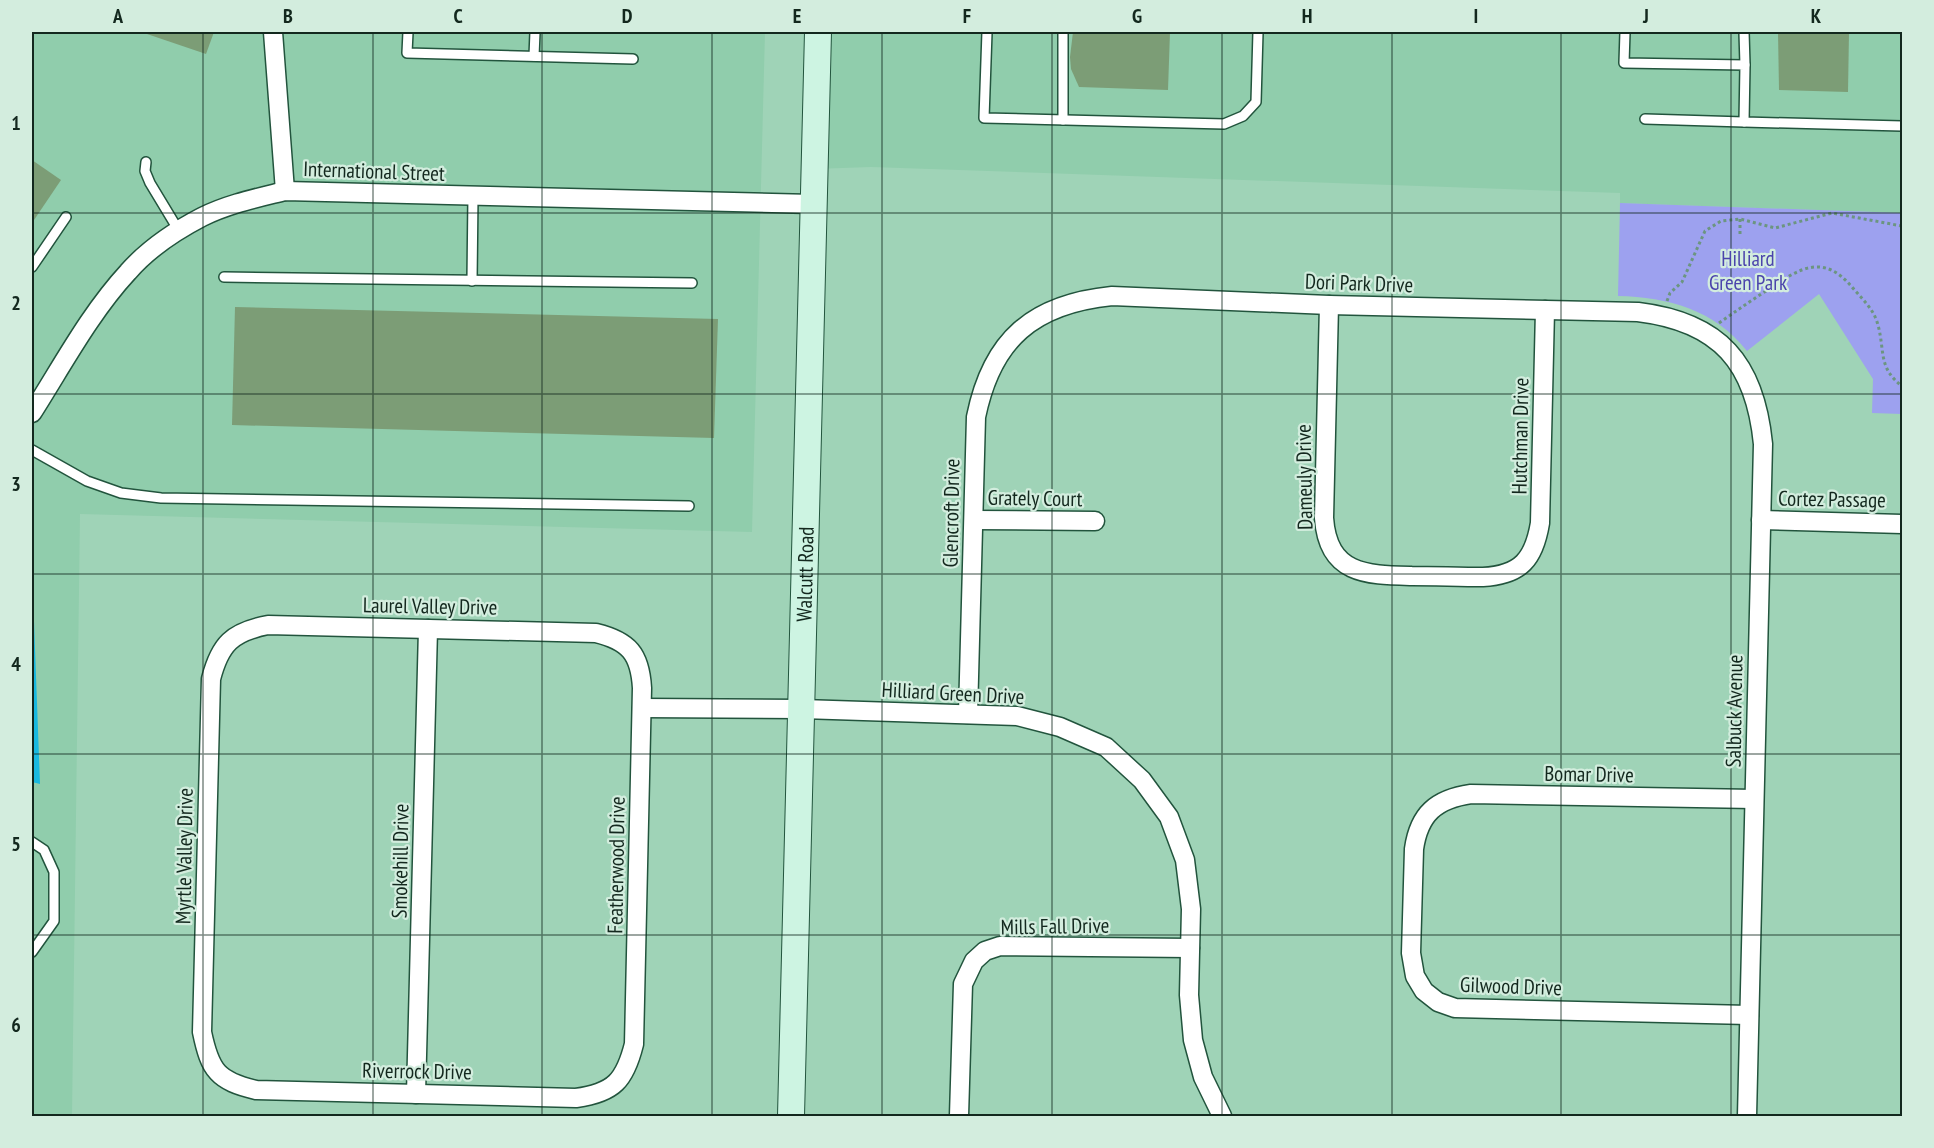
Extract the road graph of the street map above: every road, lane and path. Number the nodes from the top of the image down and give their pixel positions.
1 (273, 32) edge
2 (408, 32) edge
3 (534, 32) edge
4 (818, 32) edge
5 (987, 32) edge
6 (1063, 32) edge
7 (1258, 32) edge
8 (1625, 32) edge
9 (1744, 32) edge
10 (534, 56) junction
11 (633, 59) dead end
12 (1745, 65) junction
13 (1645, 119) dead end
14 (1063, 120) junction
15 (1744, 122) junction
16 (1902, 126) edge
17 (146, 162) dead end
18 (285, 191) junction
19 (473, 196) junction
20 (813, 204) junction
21 (66, 217) dead end
22 (1740, 219) junction
23 (1902, 226) edge
24 (179, 231) junction
25 (1740, 236) dead end
26 (32, 267) edge
27 (1760, 276) dead end
28 (224, 277) dead end
29 (472, 280) junction
30 (692, 284) dead end
31 (1768, 290) junction
32 (1667, 301) dead end
33 (1329, 305) junction
34 (1545, 310) junction
35 (1718, 324) dead end
36 (1022, 328) joint
37 (1699, 328) joint
38 (1902, 386) edge
39 (32, 413) edge
40 (32, 450) edge
41 (689, 506) dead end
42 (974, 520) junction
43 (1761, 520) junction
44 (1095, 521) dead end
45 (1902, 524) edge
46 (1526, 561) joint
47 (428, 629) junction
48 (229, 640) joint
49 (628, 648) joint
50 (642, 708) junction
51 (802, 709) junction
52 (968, 714) junction
53 (1754, 799) junction
54 (1428, 813) joint
55 (32, 842) edge
56 (1190, 948) junction
57 (32, 952) edge
58 (1749, 1015) junction
59 (217, 1074) joint
60 (616, 1083) joint
61 (416, 1094) junction
62 (791, 1116) edge
63 (959, 1116) edge
64 (1221, 1116) edge
65 (1747, 1116) edge

1 - 18 street
2 - 10 lane
3 - 10 lane
4 - 20 street, Walcutt Road
5 - 14 lane
6 - 14 lane
7 - 14 lane
8 - 12 lane
9 - 12 lane
10 - 11 lane
12 - 15 lane
13 - 15 lane
15 - 16 lane
17 - 24 lane
18 - 19 street, International Street
18 - 24 street, International Street
19 - 20 street, International Street
19 - 29 lane
20 - 51 street, Walcutt Road
21 - 26 lane
22 - 23 path
22 - 25 path
22 - 32 path
24 - 39 street, International Street
27 - 31 path
28 - 29 lane
29 - 30 lane
31 - 35 path
31 - 38 path
33 - 34 street, Dori Park Drive
33 - 36 street, Dori Park Drive
33 - 46 street, Dameuly Drive
34 - 37 street, Dori Park Drive
34 - 46 street, Hutchman Drive
36 - 42 street, Glencroft Drive
37 - 43 street, Salbuck Avenue
40 - 41 lane
42 - 44 street, Grately Court
42 - 52 street, Glencroft Drive
43 - 45 street, Cortez Passage
43 - 53 street, Salbuck Avenue
47 - 48 street, Laurel Valley Drive
47 - 49 street, Laurel Valley Drive
47 - 61 street, Smokehill Drive
48 - 59 street, Myrtle Valley Drive
49 - 50 street, Featherwood Drive
50 - 51 street, Hilliard Green Drive
50 - 60 street, Featherwood Drive
51 - 52 street, Hilliard Green Drive
51 - 62 street, Walcutt Road
52 - 56 street, Hilliard Green Drive
53 - 54 street, Bomar Drive
53 - 58 street, Salbuck Avenue
54 - 58 street, Gilwood Drive
55 - 57 lane
56 - 63 street, Mills Fall Drive
56 - 64 street, Hilliard Green Drive
58 - 65 street, Salbuck Avenue
59 - 61 street, Riverrock Drive
60 - 61 street, Riverrock Drive

